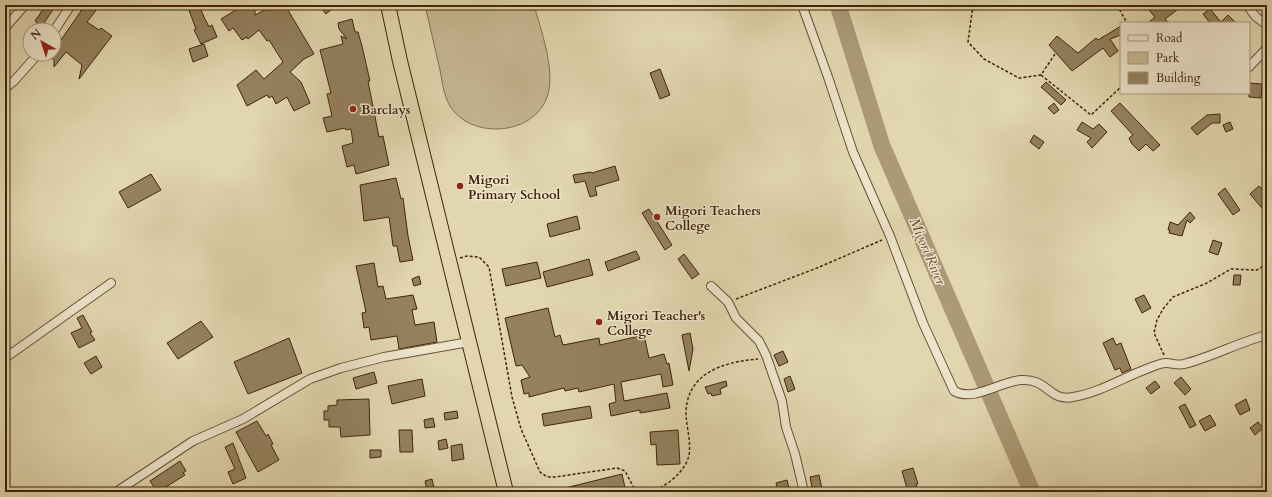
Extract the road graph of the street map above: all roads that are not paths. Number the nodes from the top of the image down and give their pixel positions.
1 (25, 5) edge
2 (71, 5) edge
3 (388, 5) edge
4 (802, 5) edge
5 (1246, 5) edge
6 (60, 22) edge
7 (1267, 25) edge
8 (5, 28) edge
9 (1267, 48) edge
10 (31, 62) edge
11 (1250, 66) edge
12 (5, 88) edge
13 (5, 112) edge
14 (5, 147) edge
15 (111, 283) dead end
16 (711, 286) dead end
17 (1267, 335) edge
18 (469, 342) junction
19 (5, 358) edge
20 (116, 492) edge
21 (506, 492) edge
22 (804, 492) edge

1 - 8 street
2 - 6 street
3 - 18 highway
4 - 17 street
5 - 7 street
9 - 11 street
10 - 12 street
13 - 14 street
15 - 19 street
16 - 22 street
18 - 20 street
18 - 21 highway

